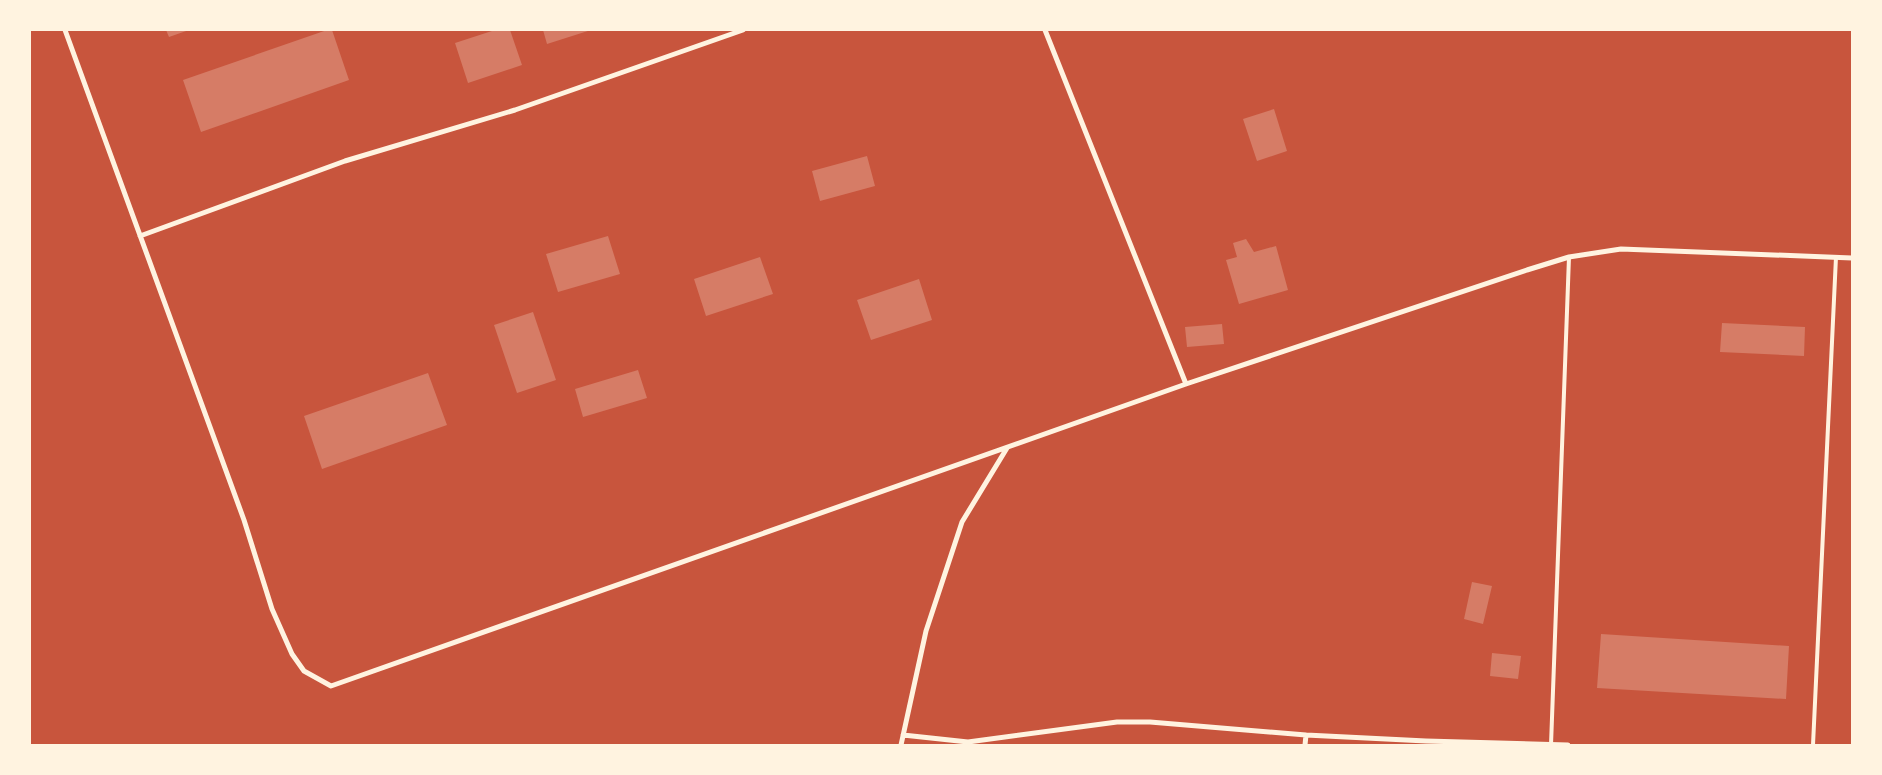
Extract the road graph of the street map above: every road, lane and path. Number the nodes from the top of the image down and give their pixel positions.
1 (65, 30) edge
2 (743, 30) edge
3 (1046, 30) edge
4 (140, 236) junction
5 (1569, 257) junction
6 (1836, 257) junction
7 (1852, 258) edge
8 (1186, 384) junction
9 (1007, 448) junction
10 (903, 735) junction
11 (1306, 735) junction
12 (901, 745) edge
13 (1305, 745) edge
14 (1552, 745) edge
15 (1568, 745) edge
16 (1813, 745) edge

1 - 4 street
2 - 4 street
3 - 8 street
4 - 9 street
5 - 6 street
5 - 8 street
5 - 14 lane
6 - 7 street
6 - 16 lane
8 - 9 street
9 - 10 street
10 - 11 street
10 - 12 street
11 - 13 street
11 - 14 street
14 - 15 street

